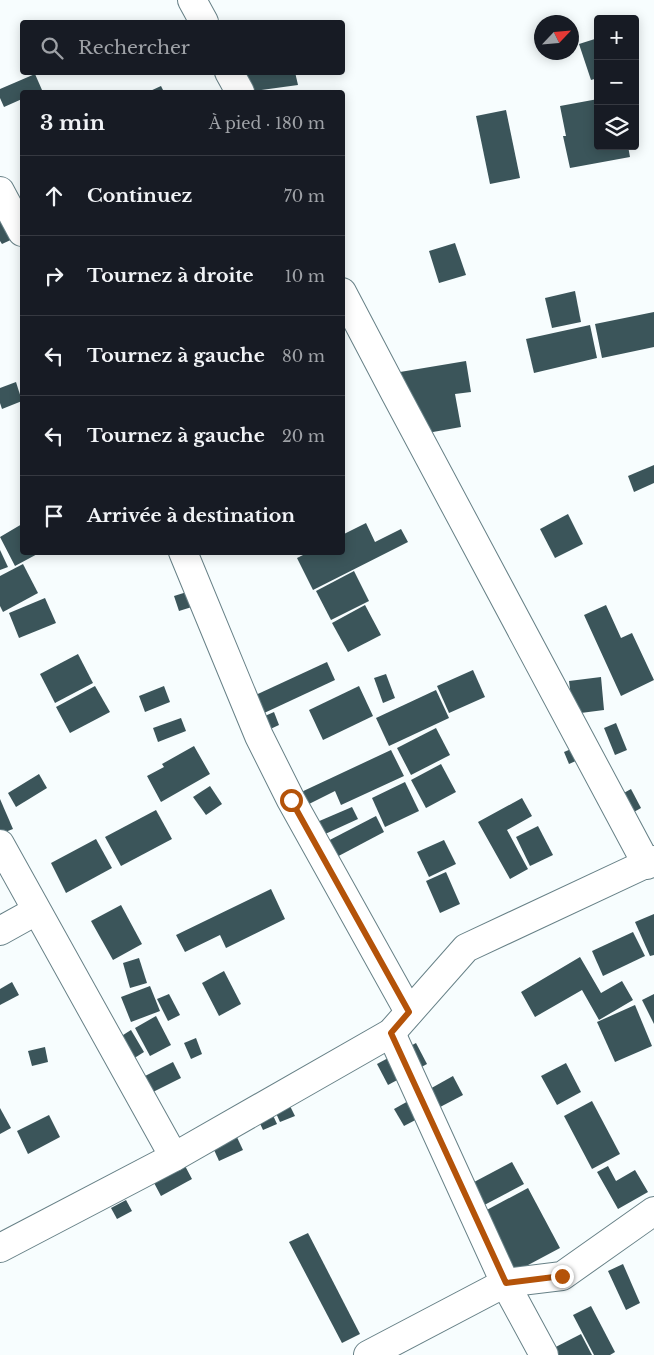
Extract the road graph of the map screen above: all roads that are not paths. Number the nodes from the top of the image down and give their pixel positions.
1 (192, 0) edge
2 (203, 20) edge
3 (231, 75) edge
4 (239, 90) edge
5 (0, 191) edge
6 (20, 228) edge
7 (345, 298) edge
8 (183, 555) edge
9 (0, 844) edge
10 (650, 862) edge
11 (36, 911) junction
12 (0, 931) edge
13 (409, 1012) junction
14 (391, 1033) junction
15 (174, 1157) junction
16 (654, 1211) edge
17 (0, 1248) edge
18 (506, 1283) junction
19 (368, 1355) edge
20 (544, 1355) edge

1 - 2 street
3 - 4 street
5 - 6 street
7 - 10 street
8 - 13 street
9 - 11 street
10 - 13 street
11 - 12 street
11 - 15 street
13 - 14 street
14 - 15 street
14 - 18 street
15 - 17 street
16 - 18 street
18 - 19 street
18 - 20 street

